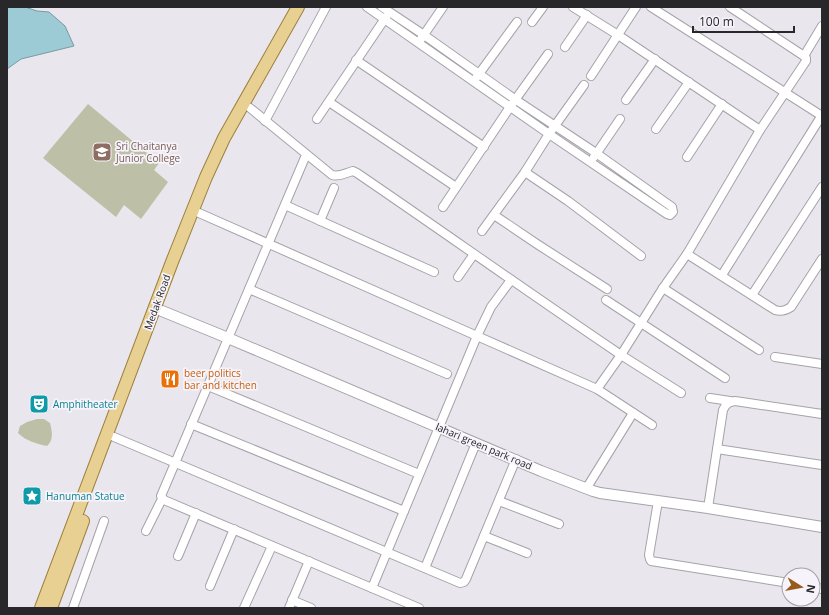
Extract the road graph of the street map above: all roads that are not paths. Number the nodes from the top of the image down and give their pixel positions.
1 (298, 7) edge
2 (306, 7) edge
3 (326, 7) edge
4 (367, 7) edge
5 (443, 7) edge
6 (542, 7) edge
7 (573, 7) edge
8 (636, 7) edge
9 (651, 7) edge
10 (730, 7) edge
11 (380, 9) edge
12 (389, 13) junction
13 (587, 15) junction
14 (384, 20) junction
15 (517, 22) dead end
16 (532, 22) dead end
17 (822, 26) edge
18 (618, 34) junction
19 (424, 35) junction
20 (418, 43) junction
21 (565, 47) dead end
22 (548, 54) dead end
23 (804, 56) junction
24 (655, 59) junction
25 (356, 60) junction
26 (480, 75) junction
27 (591, 76) dead end
28 (473, 81) junction
29 (689, 82) junction
30 (584, 85) dead end
31 (786, 92) junction
32 (626, 100) dead end
33 (329, 102) junction
34 (513, 104) junction
35 (722, 104) junction
36 (250, 108) junction
37 (822, 115) edge
38 (317, 119) dead end
39 (620, 119) dead end
40 (265, 121) junction
41 (554, 126) junction
42 (656, 129) dead end
43 (760, 130) junction
44 (549, 134) junction
45 (484, 147) junction
46 (596, 153) junction
47 (306, 155) junction
48 (687, 157) dead end
49 (591, 163) junction
50 (525, 172) junction
51 (456, 187) junction
52 (822, 187) edge
53 (334, 188) dead end
54 (285, 205) junction
55 (444, 207) dead end
56 (199, 213) junction
57 (494, 215) junction
58 (320, 220) junction
59 (482, 231) dead end
60 (269, 243) junction
61 (474, 254) junction
62 (687, 254) junction
63 (641, 256) dead end
64 (822, 259) edge
65 (434, 272) dead end
66 (722, 275) junction
67 (458, 277) dead end
68 (511, 280) junction
69 (663, 288) junction
70 (607, 289) dead end
71 (249, 290) junction
72 (752, 295) junction
73 (606, 300) dead end
74 (162, 311) junction
75 (641, 323) junction
76 (477, 336) junction
77 (228, 338) junction
78 (759, 350) dead end
79 (621, 355) junction
80 (775, 357) dead end
81 (822, 364) edge
82 (447, 374) dead end
83 (725, 378) dead end
84 (208, 386) junction
85 (597, 389) junction
86 (681, 393) dead end
87 (710, 398) dead end
88 (730, 402) junction
89 (632, 413) junction
90 (822, 414) edge
91 (191, 424) junction
92 (652, 425) dead end
93 (439, 427) junction
94 (114, 437) junction
95 (476, 443) junction
96 (717, 449) junction
97 (516, 459) junction
98 (175, 463) junction
99 (822, 465) edge
100 (419, 474) junction
101 (586, 489) junction
102 (162, 499) junction
103 (499, 501) junction
104 (658, 501) junction
105 (708, 508) junction
106 (404, 511) junction
107 (196, 513) junction
108 (104, 521) dead end
109 (559, 524) dead end
110 (822, 527) edge
111 (234, 529) junction
112 (146, 531) dead end
113 (484, 536) junction
114 (272, 546) junction
115 (387, 552) junction
116 (527, 553) dead end
117 (178, 556) dead end
118 (309, 561) junction
119 (425, 568) junction
120 (781, 582) edge
121 (210, 586) dead end
122 (372, 588) junction
123 (292, 600) junction
124 (41, 608) edge
125 (51, 608) edge
126 (73, 608) edge
127 (244, 608) edge
128 (289, 608) edge
129 (311, 608) edge
130 (419, 608) edge

1 - 124 main road, Medak Road
2 - 36 main road, Medak Road
3 - 40 street
4 - 11 street
5 - 19 street
6 - 16 street
7 - 13 street
8 - 18 street
9 - 31 street
10 - 23 street
11 - 12 street
11 - 14 street
12 - 14 street
12 - 19 street
13 - 18 street
13 - 21 street
14 - 20 street
14 - 25 street
15 - 26 street
17 - 23 street
18 - 24 street
18 - 27 street
19 - 20 street
19 - 26 street
20 - 28 street
22 - 34 street
23 - 31 street
24 - 29 street
24 - 32 street
25 - 33 street
25 - 45 street
26 - 28 street
26 - 34 street
28 - 34 street
29 - 35 street
29 - 42 street
30 - 41 street
31 - 37 street
31 - 43 street
33 - 38 street
33 - 51 street
34 - 41 street
34 - 44 street
34 - 45 street
35 - 43 street
35 - 48 street
36 - 40 street
36 - 56 main road, Medak Road
37 - 66 street
39 - 46 street
40 - 47 street
41 - 44 street
41 - 46 street
43 - 62 street
44 - 49 street
44 - 50 street
45 - 51 street
46 - 49 street
46 - 49 street
47 - 54 street
47 - 61 street
50 - 57 street
50 - 63 street
51 - 55 street
52 - 72 street
53 - 58 street
54 - 58 street
54 - 60 street
56 - 60 street
56 - 74 main road, Medak Road
57 - 59 street
57 - 70 street
58 - 65 street
60 - 71 street
60 - 76 street
61 - 67 street
61 - 68 street
62 - 66 street
62 - 69 street
64 - 72 street
66 - 72 street
68 - 76 street
68 - 79 street
69 - 75 street
69 - 78 street
71 - 77 street
71 - 82 street
73 - 75 street
74 - 77 street, lahari green park road
74 - 94 main road, Medak Road
75 - 79 street
75 - 83 street
76 - 85 street
76 - 93 street
77 - 84 street
77 - 93 street, lahari green park road
79 - 85 street
79 - 86 street
80 - 81 street
84 - 91 street
84 - 100 street
85 - 89 street
87 - 88 street
88 - 90 street
88 - 96 street
89 - 92 street
89 - 101 street
91 - 98 street
91 - 106 street
93 - 95 street, lahari green park road
93 - 100 street
94 - 98 street
94 - 125 main road, Medak Road
95 - 97 street, lahari green park road
95 - 119 street
96 - 99 street
96 - 105 street
97 - 101 street, lahari green park road
97 - 103 street
98 - 102 street
98 - 115 street
100 - 106 street
101 - 104 street, lahari green park road
102 - 107 street
102 - 112 street
103 - 109 street
103 - 113 street
104 - 105 street, lahari green park road
104 - 120 street
105 - 110 street, lahari green park road
106 - 115 street
107 - 111 street
107 - 117 street
108 - 126 street
111 - 114 street
111 - 121 street
113 - 116 street
113 - 119 street
114 - 118 street
114 - 127 street
115 - 119 street
115 - 122 street
118 - 122 street
118 - 123 street
122 - 130 street
123 - 128 street
123 - 129 street

